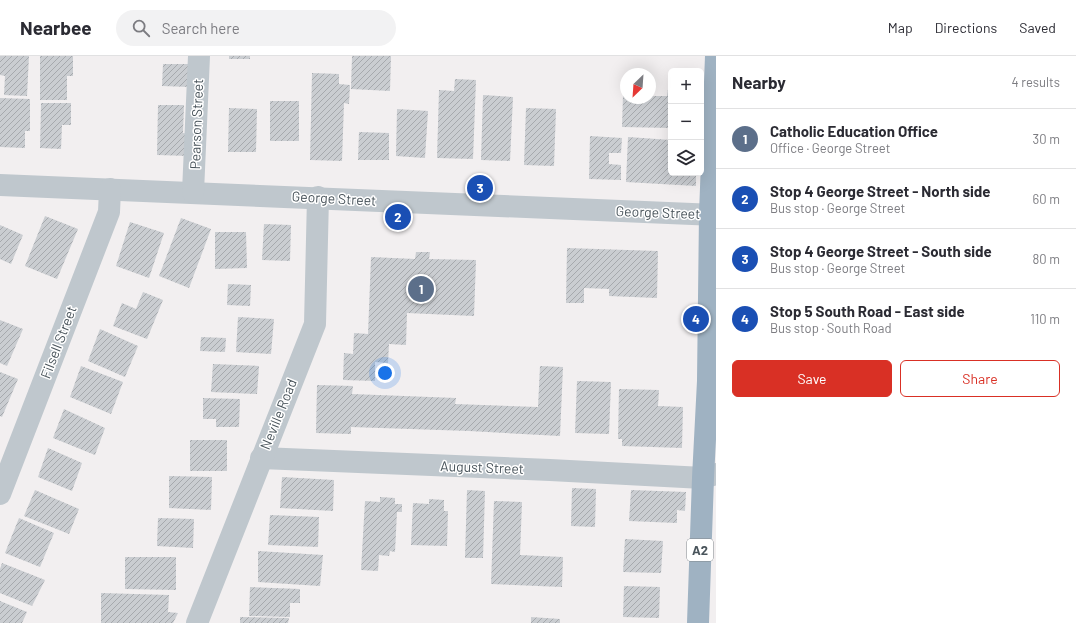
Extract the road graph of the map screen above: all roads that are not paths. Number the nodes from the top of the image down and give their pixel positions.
1 (199, 56) edge
2 (716, 56) edge
3 (0, 185) edge
4 (110, 190) junction
5 (193, 192) junction
6 (318, 197) junction
7 (713, 215) edge
8 (261, 458) junction
9 (709, 476) edge
10 (0, 494) edge
11 (197, 623) edge
12 (698, 623) edge

1 - 5 street, Pearson Street
2 - 7 highway, A2
3 - 4 street, George Street
4 - 5 street, George Street
4 - 10 street, Filsell Street
5 - 6 street, George Street
6 - 7 street, George Street
6 - 8 street, Neville Road
7 - 9 highway, A2
8 - 9 street, August Street
8 - 11 street, Neville Road
9 - 12 highway, A2

